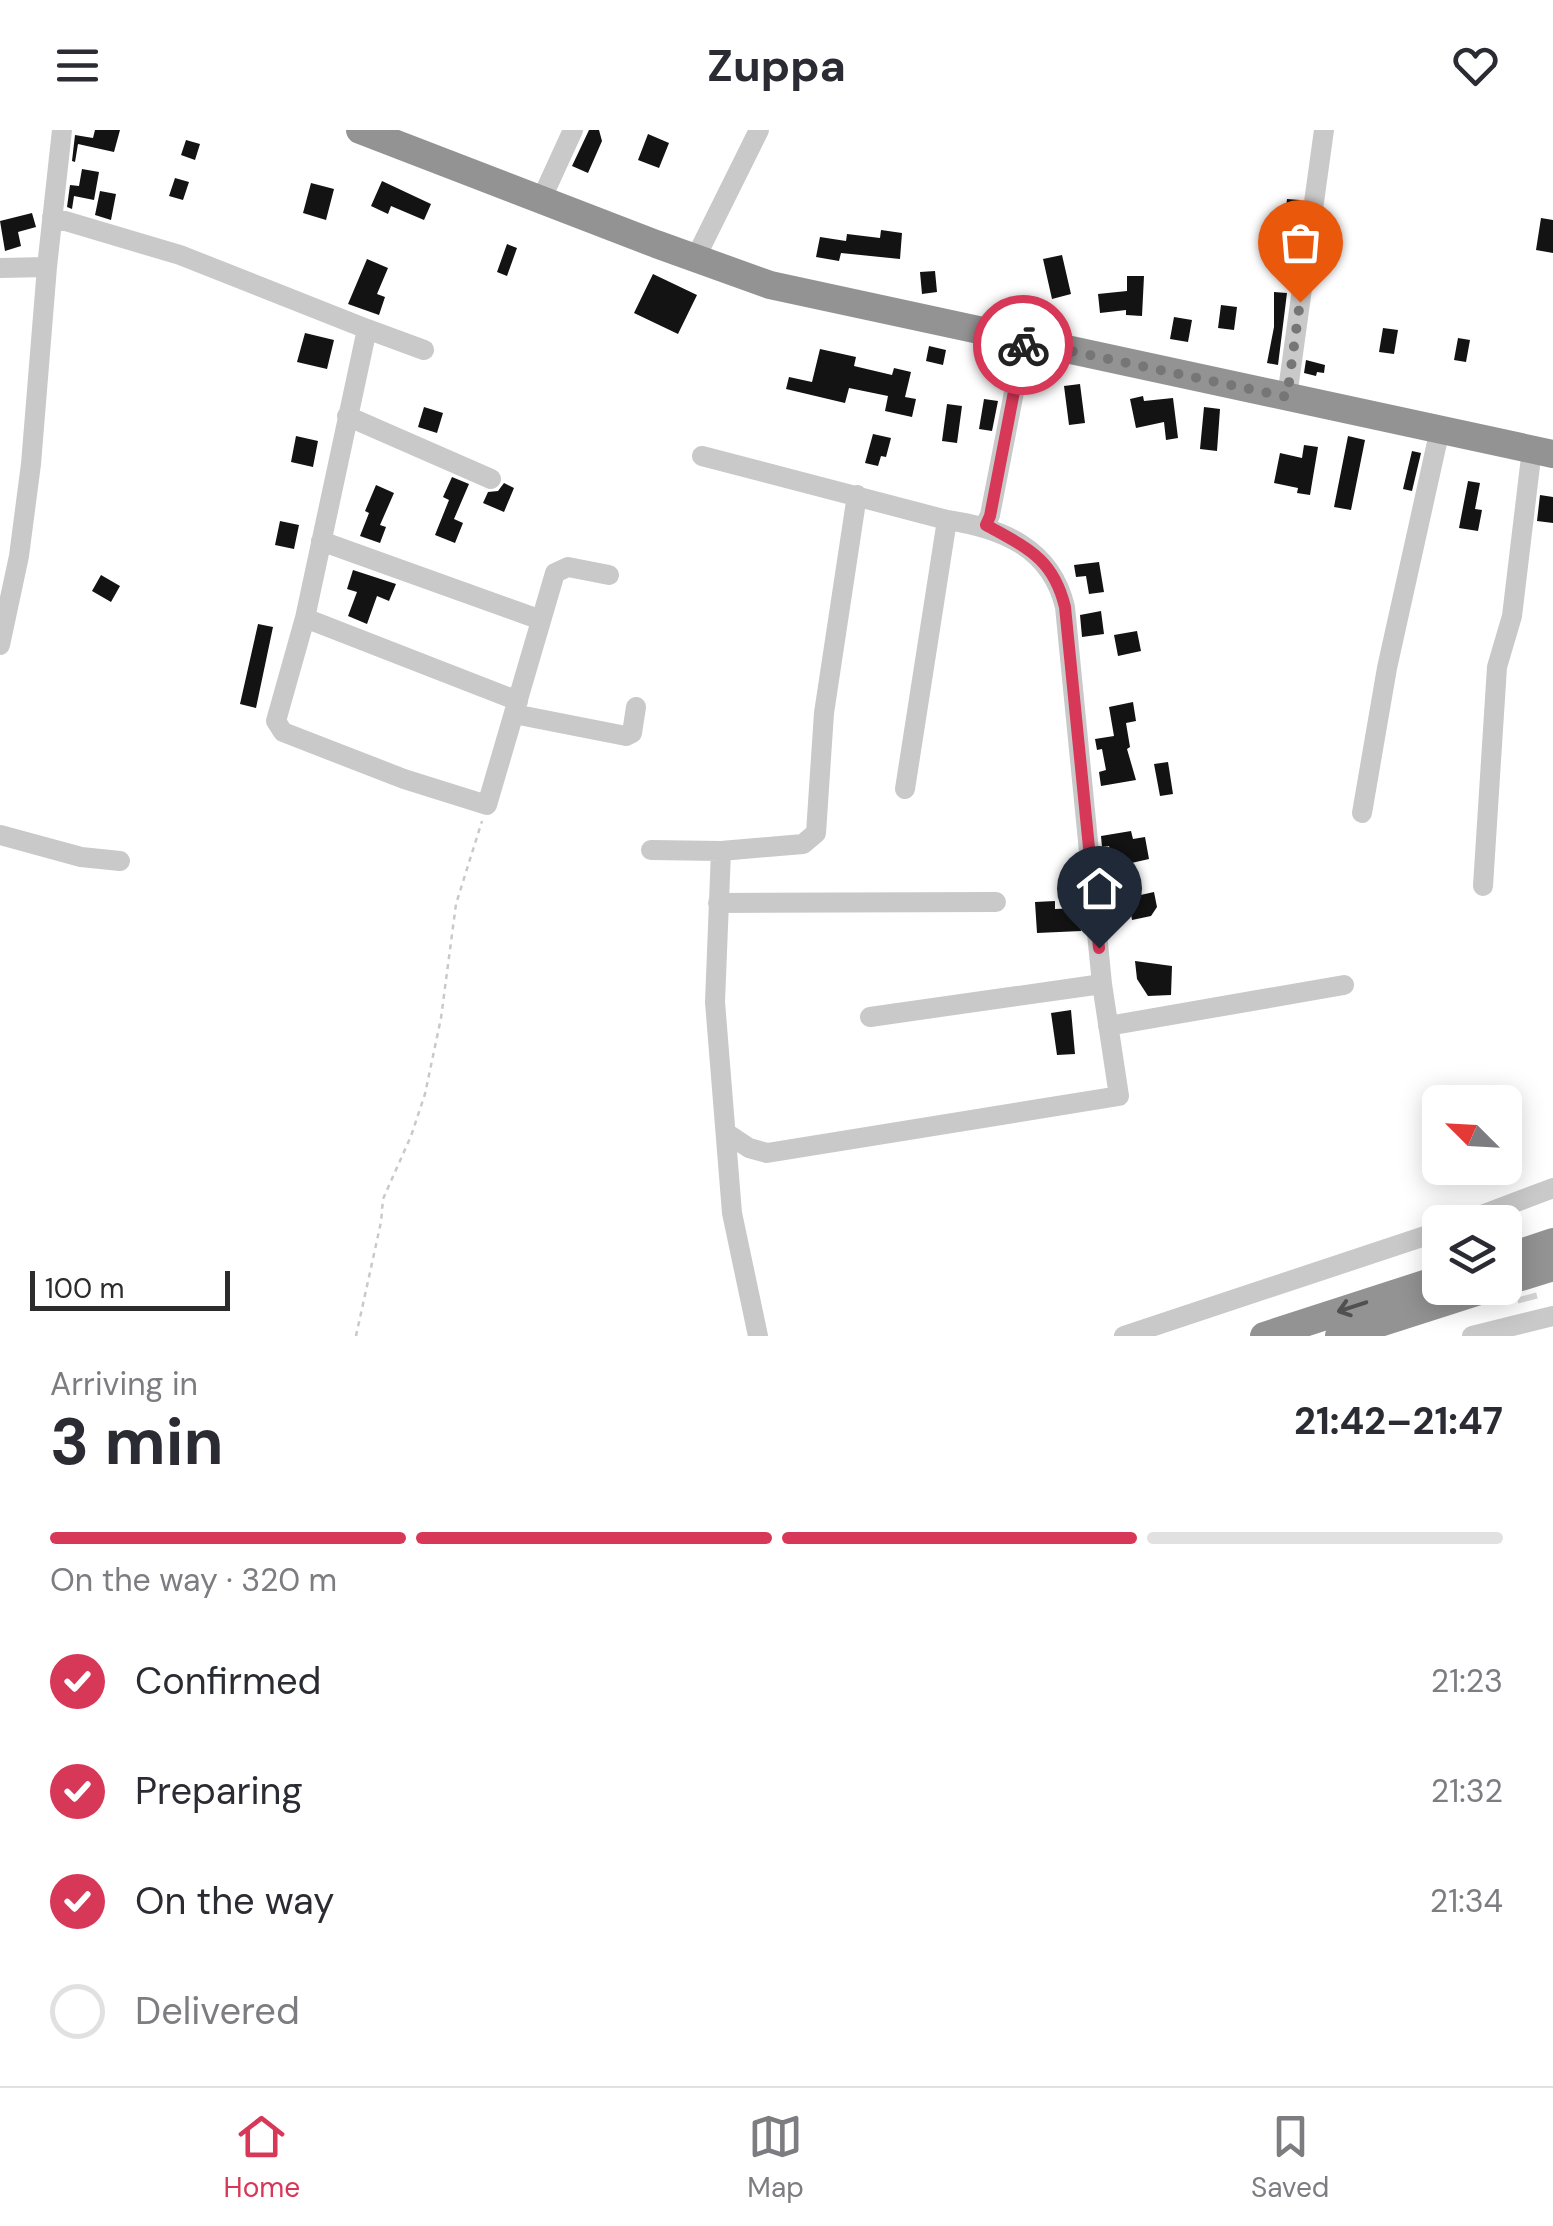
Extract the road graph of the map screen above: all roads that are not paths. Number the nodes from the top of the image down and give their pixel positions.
1 (62, 130) edge
2 (360, 130) edge
3 (572, 130) edge
4 (760, 130) edge
5 (1324, 130) edge
6 (541, 200) junction
7 (52, 217) junction
8 (696, 259) junction
9 (46, 267) junction
10 (0, 268) edge
11 (367, 330) junction
12 (1024, 341) junction
13 (424, 350) dead end
14 (1287, 397) junction
15 (347, 416) junction
16 (1440, 429) junction
17 (1542, 452) edge
18 (702, 456) dead end
19 (490, 479) dead end
20 (858, 495) junction
21 (947, 520) junction
22 (986, 525) junction
23 (321, 541) junction
24 (609, 575) dead end
25 (306, 618) junction
26 (541, 620) junction
27 (0, 645) edge
28 (516, 707) junction
29 (636, 708) dead end
30 (906, 789) dead end
31 (1362, 814) dead end
32 (0, 835) edge
33 (651, 850) dead end
34 (721, 851) junction
35 (120, 860) dead end
36 (1483, 886) dead end
37 (996, 902) dead end
38 (718, 903) junction
39 (1102, 984) junction
40 (1344, 985) dead end
41 (870, 1017) dead end
42 (1108, 1026) junction
43 (728, 1134) junction
44 (1553, 1188) edge
45 (1511, 1205) edge
46 (1422, 1236) edge
47 (1522, 1248) edge
48 (1534, 1271) edge
49 (1422, 1285) edge
50 (1435, 1305) edge
51 (758, 1336) edge
52 (1124, 1336) edge
53 (1264, 1336) edge
54 (1339, 1336) edge
55 (1472, 1336) edge

1 - 7 street
2 - 6 highway
3 - 6 street
4 - 8 street
5 - 14 street
6 - 8 highway
7 - 9 street
7 - 11 street
8 - 12 highway
9 - 10 street
9 - 27 street
11 - 13 street
11 - 15 street
12 - 14 highway
12 - 22 street
14 - 16 highway
15 - 19 street
15 - 23 street
16 - 17 highway
16 - 31 street
17 - 36 street
18 - 20 street
20 - 21 street
20 - 34 street
21 - 22 street
21 - 30 street
22 - 39 street
23 - 25 street
23 - 26 street
24 - 26 street
25 - 28 street
25 - 28 street
26 - 28 street
28 - 29 street
32 - 35 street
33 - 34 street
34 - 38 street
37 - 38 street
38 - 43 street
39 - 41 street
39 - 42 street
40 - 42 street
42 - 43 street
43 - 51 street
44 - 45 street
46 - 52 street
47 - 48 street
48 - 55 street
49 -> 53 highway
50 - 54 highway

